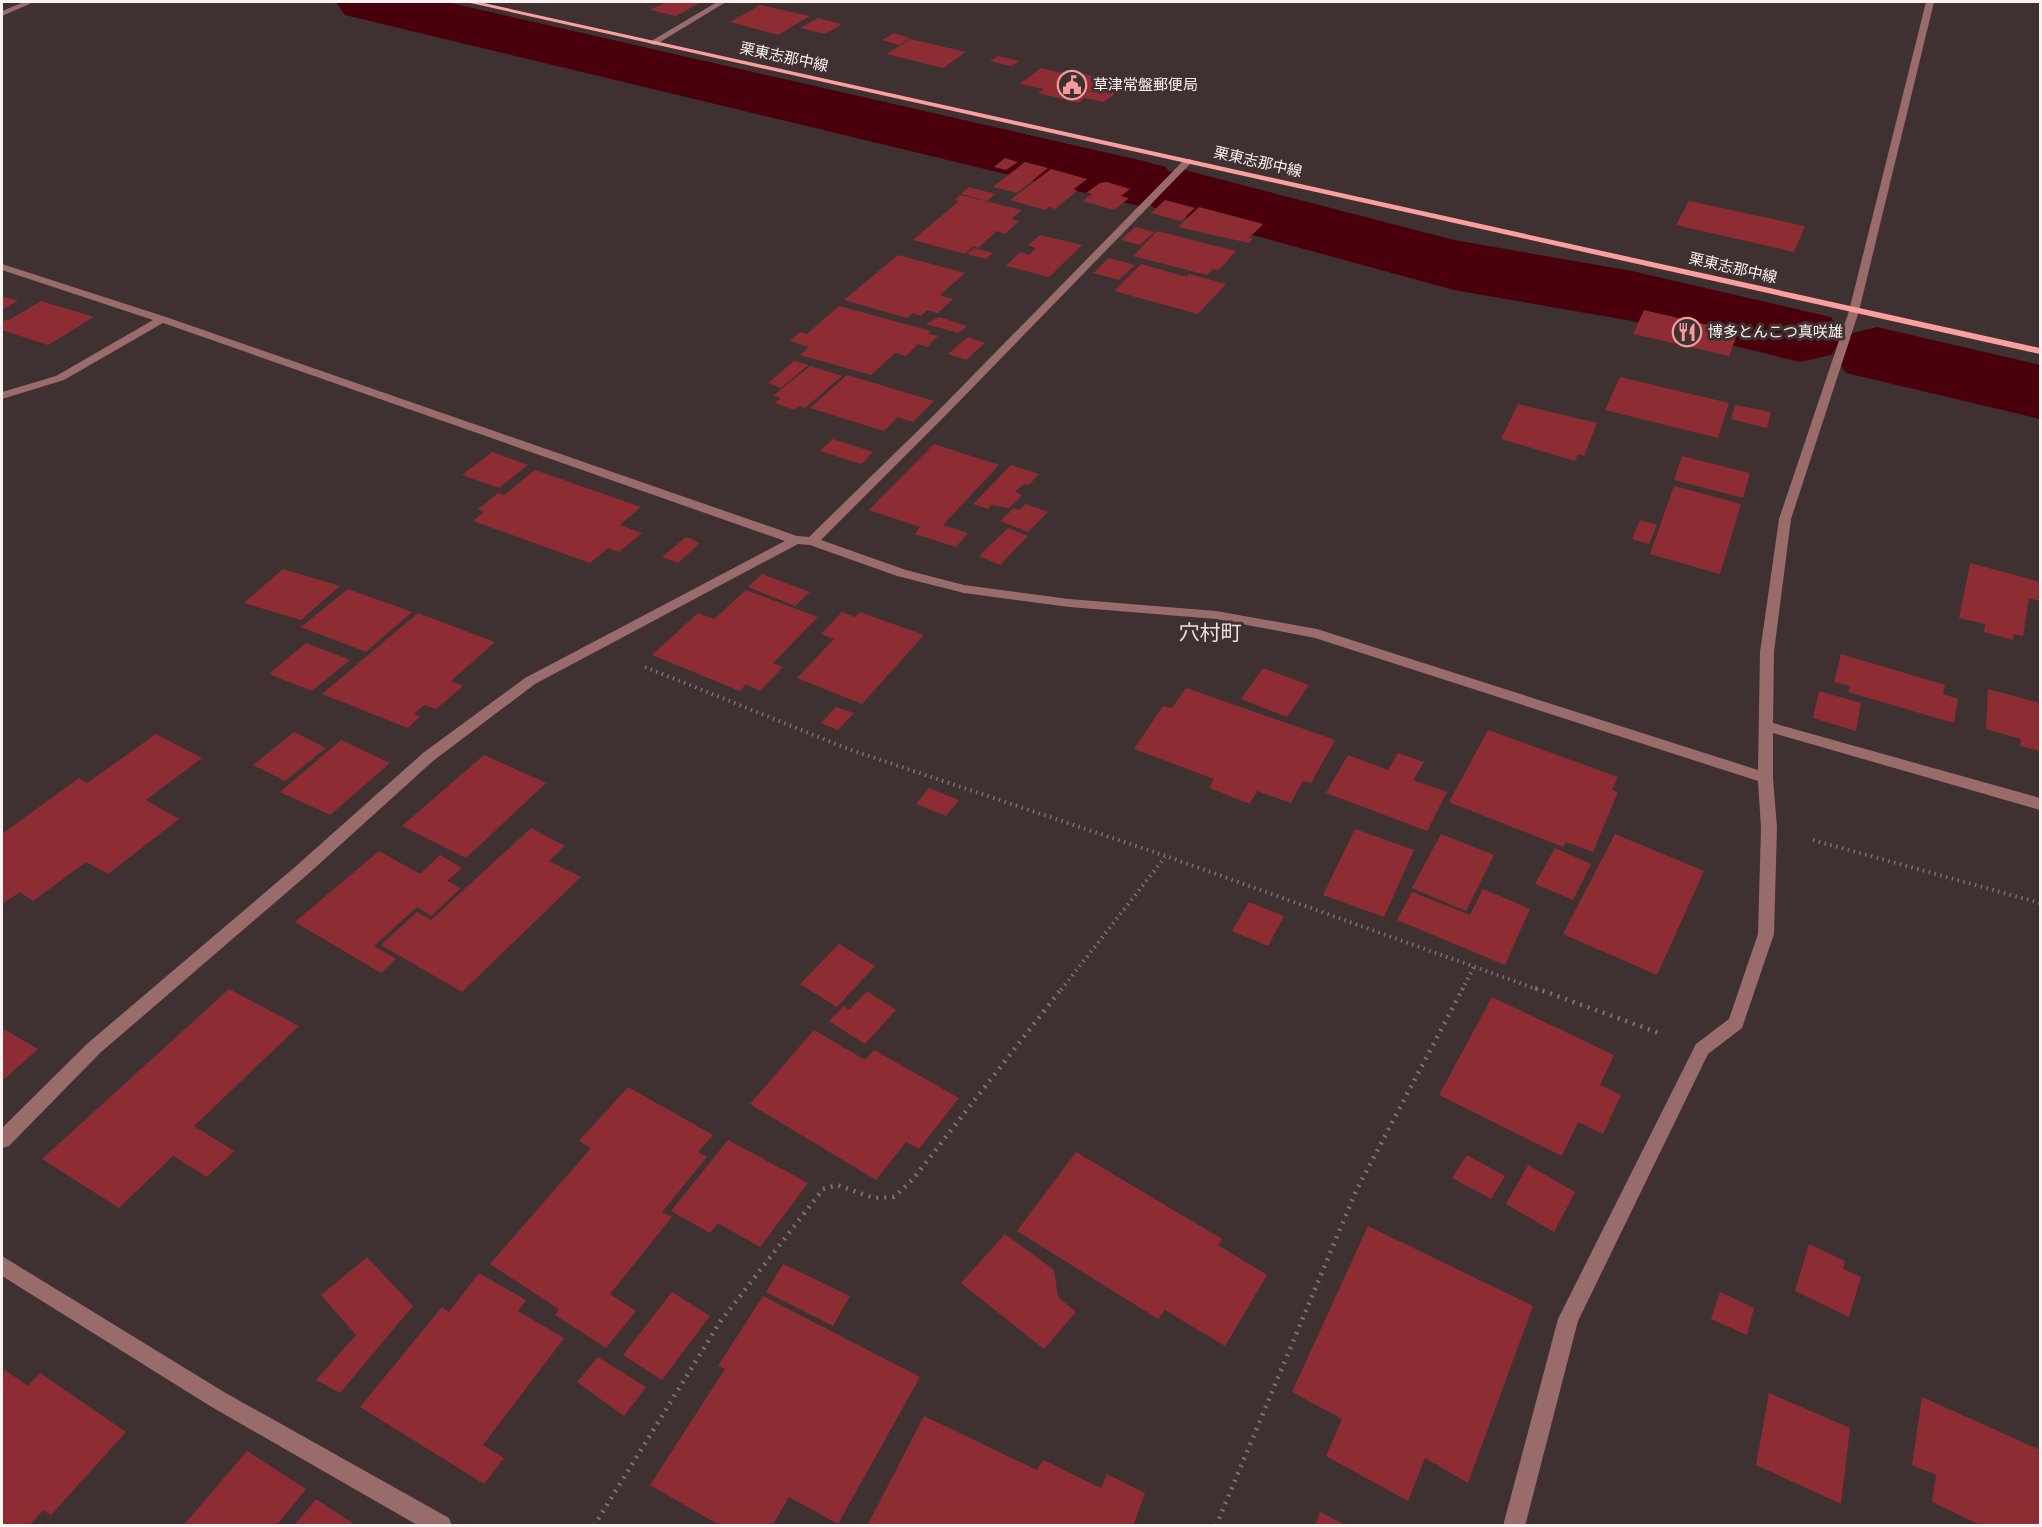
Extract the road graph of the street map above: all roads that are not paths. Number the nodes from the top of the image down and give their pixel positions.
1 (30, 2) edge
2 (470, 2) edge
3 (722, 2) edge
4 (1930, 2) edge
5 (2, 14) edge
6 (652, 44) junction
7 (1188, 161) junction
8 (2, 267) edge
9 (1854, 310) junction
10 (162, 318) junction
11 (2040, 351) edge
12 (2, 396) edge
13 (796, 540) junction
14 (812, 541) junction
15 (1766, 726) junction
16 (1765, 778) junction
17 (2040, 804) edge
18 (2, 1140) edge
19 (2, 1265) edge
20 (441, 1526) edge
21 (1514, 1526) edge

1 - 5 street
2 - 6 main road, 栗東志那中線
3 - 6 street
4 - 9 street
6 - 7 main road, 栗東志那中線
7 - 9 main road, 栗東志那中線
7 - 14 street
8 - 10 street
9 - 11 main road, 栗東志那中線
9 - 15 street
10 - 12 street
10 - 13 street
13 - 14 street
13 - 18 street
14 - 16 street
15 - 16 street
15 - 17 street
16 - 21 street
19 - 20 street

